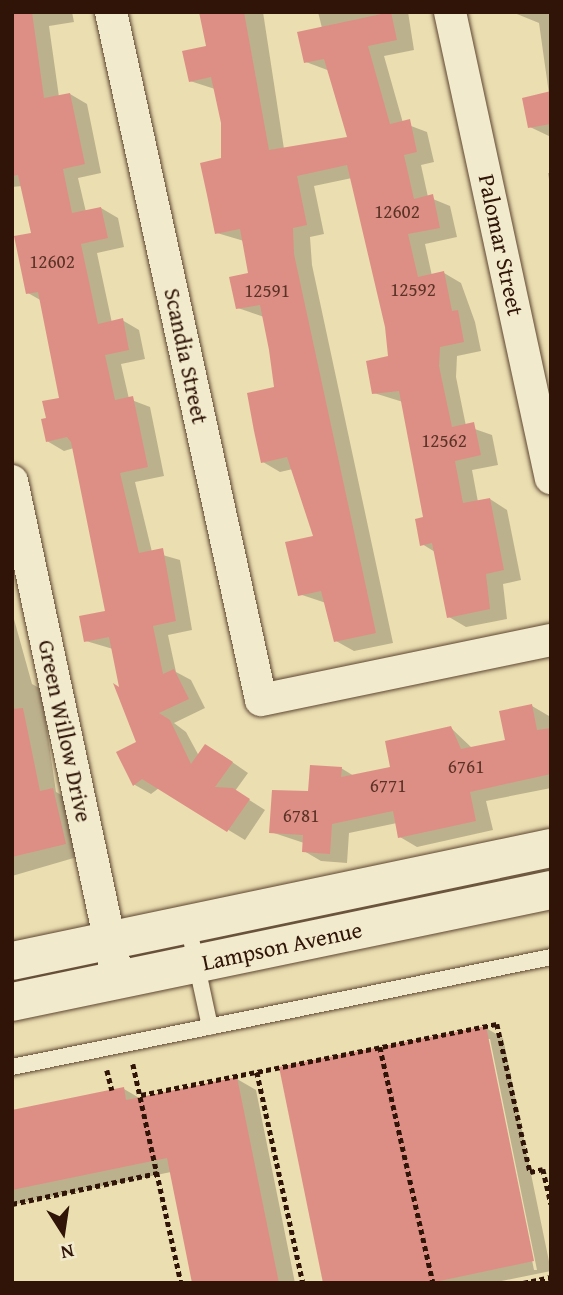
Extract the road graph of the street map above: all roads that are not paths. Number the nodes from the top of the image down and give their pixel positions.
1 (111, 12) edge
2 (450, 12) edge
3 (551, 478) edge
4 (12, 481) edge
5 (551, 640) edge
6 (551, 848) edge
7 (551, 890) edge
8 (188, 925) junction
9 (111, 941) junction
10 (551, 957) edge
11 (12, 961) edge
12 (196, 964) junction
13 (118, 980) junction
14 (12, 1002) edge
15 (210, 1027) junction
16 (12, 1067) edge

1 - 5 street, Scandia Street
2 - 3 street, Palomar Street
4 - 9 street, Green Willow Drive
6 - 8 main road, Lampson Avenue
7 - 12 main road, Lampson Avenue
8 - 9 main road, Lampson Avenue
8 - 12 lane
9 - 11 main road, Lampson Avenue
9 - 13 street, Green Willow Drive
10 - 15 lane
12 - 13 main road, Lampson Avenue
12 - 15 lane
13 - 14 main road, Lampson Avenue
15 - 16 lane

